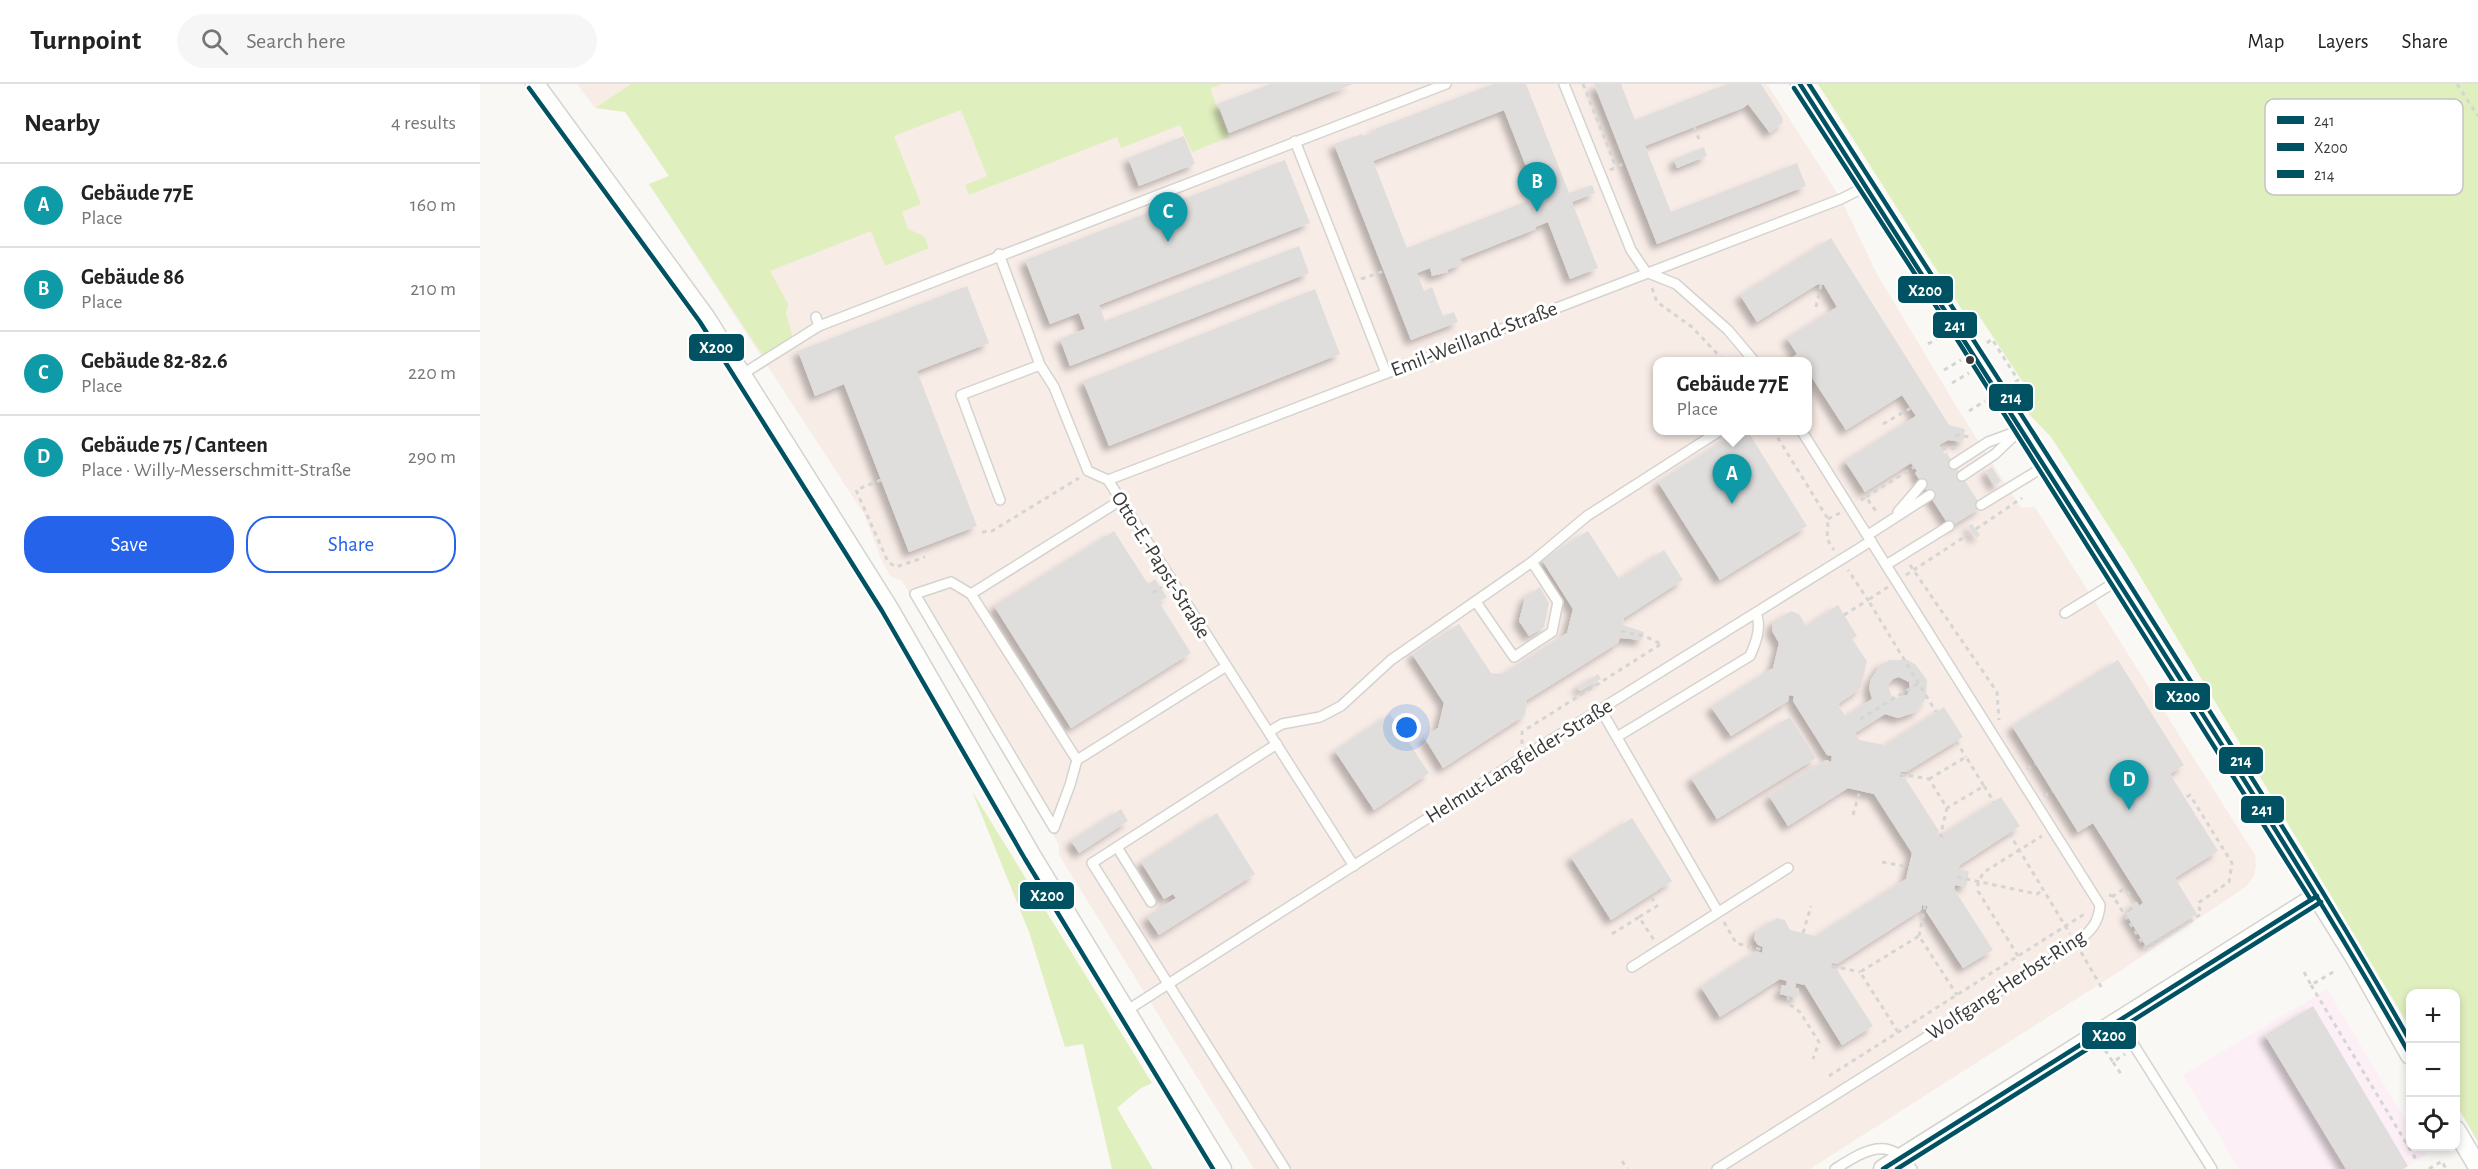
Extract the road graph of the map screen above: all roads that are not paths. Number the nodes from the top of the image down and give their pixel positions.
1 (535, 84) edge
2 (1446, 84) edge
3 (1564, 84) edge
4 (1800, 84) edge
5 (1296, 141) junction
6 (1867, 186) junction
7 (999, 254) junction
8 (1646, 272) junction
9 (1751, 357) edge
10 (1040, 365) junction
11 (1386, 373) junction
12 (741, 375) junction
13 (2021, 430) junction
14 (1713, 435) edge
15 (1804, 435) edge
16 (1954, 464) dead end
17 (2045, 466) junction
18 (1962, 476) dead end
19 (1108, 480) junction
20 (1922, 484) dead end
21 (1930, 495) dead end
22 (1000, 500) dead end
23 (1120, 500) junction
24 (1981, 505) dead end
25 (1888, 522) junction
26 (1949, 526) dead end
27 (1869, 538) junction
28 (1532, 562) junction
29 (1886, 565) junction
30 (2117, 581) junction
31 (971, 594) junction
32 (1476, 602) junction
33 (1756, 613) junction
34 (2066, 613) dead end
35 (1225, 667) junction
36 (1601, 710) junction
37 (1269, 732) junction
38 (1617, 737) junction
39 (1277, 744) junction
40 (1077, 760) junction
41 (1117, 847) junction
42 (1354, 866) junction
43 (1788, 868) dead end
44 (2317, 896) junction
45 (1151, 902) dead end
46 (1718, 912) junction
47 (1632, 967) dead end
48 (1169, 984) junction
49 (1126, 1011) junction
50 (2118, 1020) junction
51 (2406, 1048) edge
52 (2460, 1137) edge
53 (1908, 1162) edge
54 (2478, 1167) edge
55 (1222, 1169) edge
56 (1285, 1169) edge
57 (1718, 1169) edge
58 (1835, 1169) edge
59 (1883, 1169) edge
60 (2212, 1169) edge

1 - 12 street
2 - 5 lane
3 - 8 lane
4 - 6 street
5 - 7 lane
5 - 11 lane
6 - 8 lane, Emil-Weilland-Straße
6 - 13 street
7 - 10 lane
7 - 12 lane
8 - 9 lane
8 - 11 lane, Emil-Weilland-Straße
10 - 19 lane, Otto-E.-Papst-Straße
10 - 22 lane
11 - 19 lane, Emil-Weilland-Straße
12 - 49 street
13 - 16 lane
13 - 17 street
13 - 18 lane
14 - 28 lane
15 - 27 lane, Wolfgang-Herbst-Ring
17 - 24 lane
17 - 30 street
19 - 23 lane, Otto-E.-Papst-Straße
20 - 25 lane
21 - 25 lane
23 - 31 lane
23 - 35 lane, Otto-E.-Papst-Straße
25 - 27 lane, Helmut-Langfelder-Straße
26 - 29 lane
27 - 29 lane, Wolfgang-Herbst-Ring
27 - 33 lane, Helmut-Langfelder-Straße
28 - 32 lane
28 - 32 lane
29 - 57 lane, Wolfgang-Herbst-Ring
30 - 34 lane
30 - 44 street
31 - 40 lane
31 - 40 lane
32 - 37 lane
33 - 36 lane, Helmut-Langfelder-Straße
33 - 38 lane
35 - 37 lane, Otto-E.-Papst-Straße
35 - 40 lane
36 - 38 lane
36 - 42 lane, Helmut-Langfelder-Straße
37 - 39 lane, Otto-E.-Papst-Straße
38 - 46 lane
39 - 41 lane
39 - 42 lane, Otto-E.-Papst-Straße
41 - 45 lane
41 - 48 lane
42 - 48 lane, Helmut-Langfelder-Straße
43 - 46 lane
44 - 50 street
44 - 51 street
46 - 47 lane
48 - 49 lane, Helmut-Langfelder-Straße
48 - 56 lane
49 - 55 street
50 - 53 street
50 - 60 lane
52 - 54 street
53 - 58 lane
53 - 59 street

